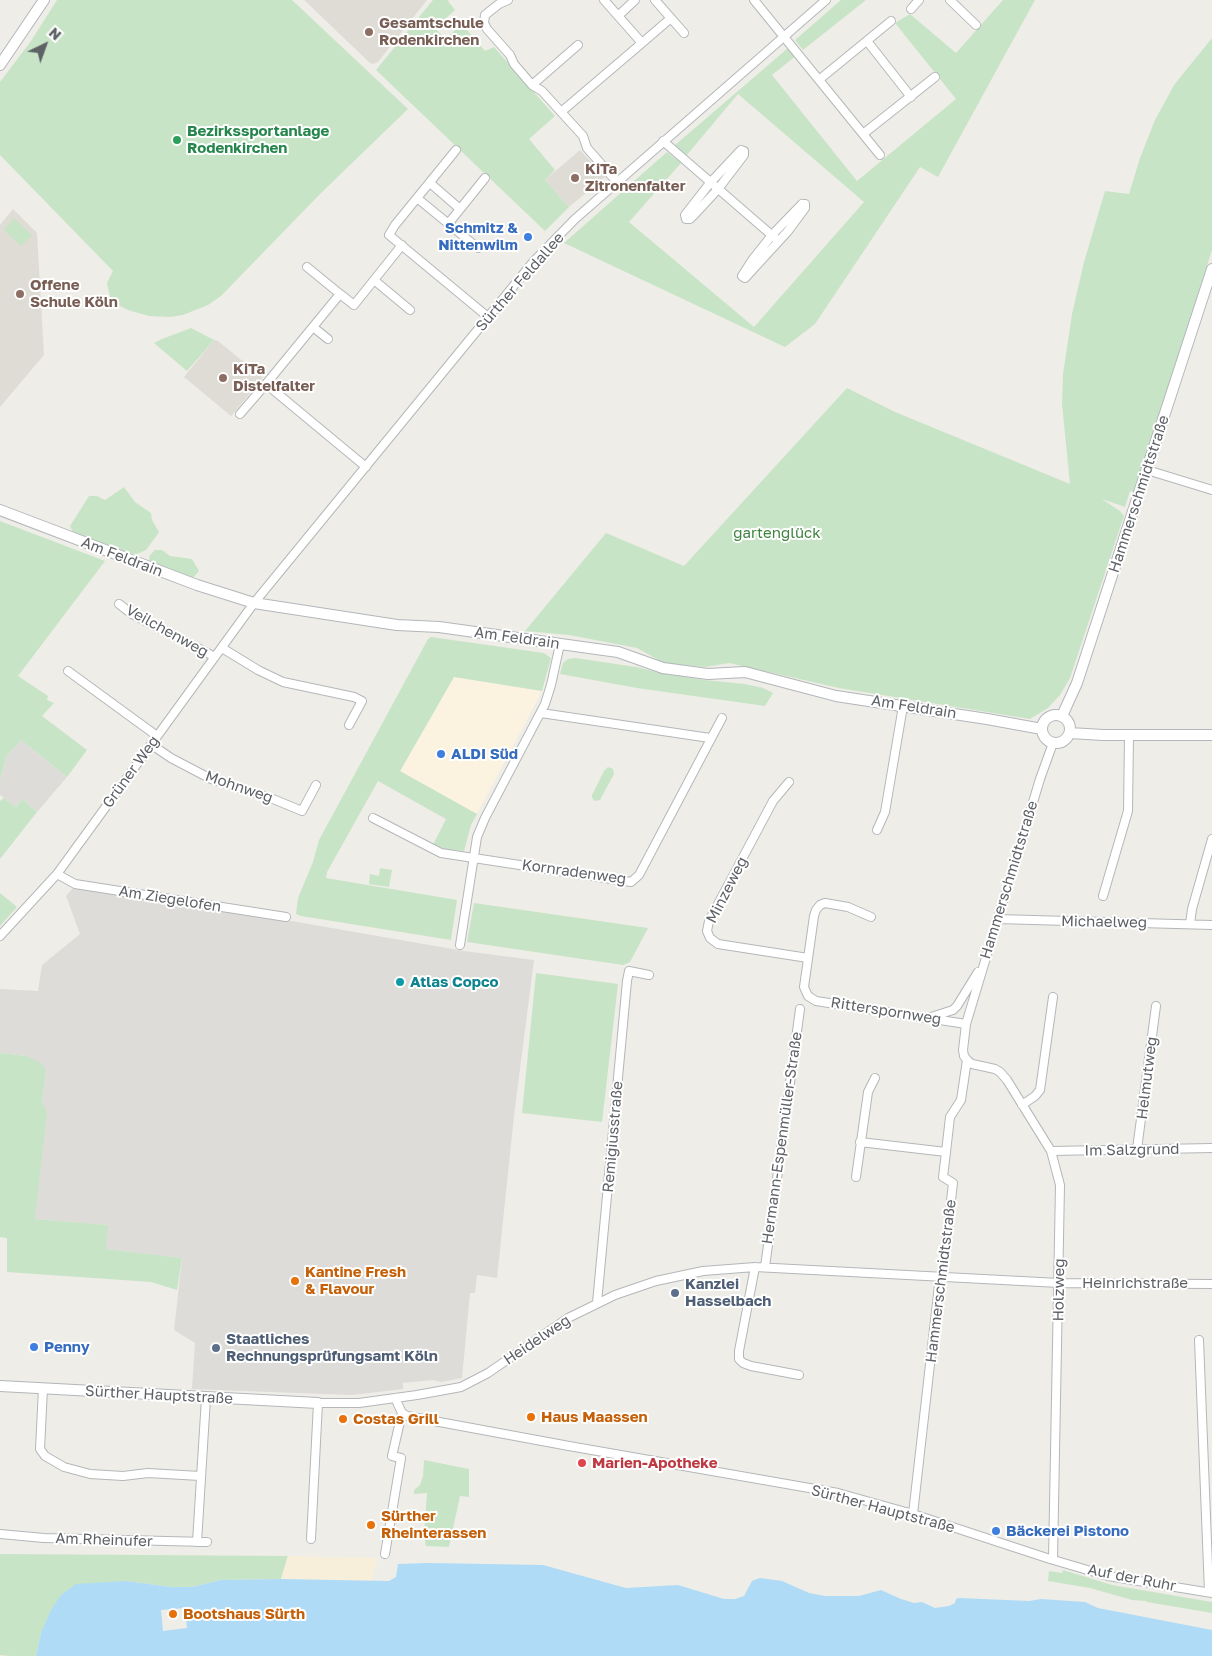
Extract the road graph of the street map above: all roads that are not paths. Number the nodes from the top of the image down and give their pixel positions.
1 (44, 0) edge
2 (508, 0) edge
3 (604, 0) edge
4 (635, 0) edge
5 (655, 0) edge
6 (754, 0) edge
7 (826, 0) edge
8 (919, 0) edge
9 (949, 0) edge
10 (911, 9) dead end
11 (618, 16) junction
12 (671, 18) junction
13 (891, 21) dead end
14 (976, 25) dead end
15 (684, 33) dead end
16 (785, 36) junction
17 (867, 41) junction
18 (642, 43) junction
19 (578, 45) dead end
20 (0, 65) edge
21 (935, 77) dead end
22 (820, 79) junction
23 (532, 85) junction
24 (911, 97) junction
25 (561, 112) junction
26 (863, 134) junction
27 (663, 141) junction
28 (456, 150) dead end
29 (880, 155) dead end
30 (485, 178) dead end
31 (617, 182) junction
32 (430, 183) junction
33 (710, 183) junction
34 (718, 189) junction
35 (417, 198) junction
36 (460, 209) junction
37 (448, 224) junction
38 (772, 234) junction
39 (780, 241) junction
40 (402, 246) junction
41 (478, 248) dead end
42 (307, 267) dead end
43 (1212, 269) edge
44 (374, 280) junction
45 (340, 294) junction
46 (410, 310) dead end
47 (488, 318) junction
48 (313, 327) junction
49 (328, 339) dead end
50 (266, 384) junction
51 (240, 414) dead end
52 (366, 466) junction
53 (1147, 470) junction
54 (1212, 490) edge
55 (0, 510) edge
56 (254, 603) junction
57 (119, 604) dead end
58 (560, 644) junction
59 (222, 648) junction
60 (215, 657) junction
61 (68, 671) dead end
62 (903, 706) junction
63 (541, 713) junction
64 (1062, 716) junction
65 (722, 718) dead end
66 (349, 725) dead end
67 (1042, 729) junction
68 (1070, 732) junction
69 (1212, 735) edge
70 (158, 736) junction
71 (1129, 736) junction
72 (710, 738) junction
73 (1053, 743) junction
74 (152, 744) junction
75 (789, 782) dead end
76 (316, 785) dead end
77 (373, 818) dead end
78 (877, 830) dead end
79 (1212, 839) edge
80 (473, 857) junction
81 (57, 874) junction
82 (1103, 896) dead end
83 (286, 917) dead end
84 (871, 917) dead end
85 (997, 919) junction
86 (1190, 924) junction
87 (1212, 925) edge
88 (0, 936) edge
89 (460, 944) dead end
90 (808, 958) junction
91 (982, 966) junction
92 (649, 975) dead end
93 (1053, 997) dead end
94 (1156, 1006) dead end
95 (800, 1009) dead end
96 (927, 1018) junction
97 (966, 1024) junction
98 (967, 1060) junction
99 (875, 1078) dead end
100 (1022, 1105) junction
101 (860, 1142) junction
102 (1212, 1148) edge
103 (1137, 1149) junction
104 (1051, 1151) junction
105 (946, 1152) junction
106 (856, 1178) dead end
107 (755, 1267) junction
108 (765, 1267) junction
109 (941, 1276) junction
110 (1059, 1283) junction
111 (1212, 1284) edge
112 (597, 1303) junction
113 (1199, 1340) dead end
114 (798, 1374) dead end
115 (0, 1386) edge
116 (43, 1388) junction
117 (206, 1398) junction
118 (395, 1398) junction
119 (318, 1403) junction
120 (402, 1413) junction
121 (200, 1476) junction
122 (913, 1514) junction
123 (0, 1534) edge
124 (311, 1539) dead end
125 (196, 1542) junction
126 (207, 1542) dead end
127 (385, 1554) dead end
128 (1053, 1559) junction
129 (1210, 1592) edge

1 - 20 street
2 - 23 street
3 - 11 street
4 - 11 street
5 - 12 street
6 - 16 street
7 - 16 street, Sürther Feldallee
8 - 10 street
9 - 14 street
11 - 18 street
12 - 15 street
12 - 18 street
13 - 17 street
16 - 22 street
16 - 27 street, Sürther Feldallee
17 - 22 street
17 - 24 street
18 - 25 street
19 - 23 street
21 - 24 street
22 - 26 street
23 - 25 street
24 - 26 street
25 - 31 street
26 - 29 street
27 - 31 street, Sürther Feldallee
27 - 33 street
28 - 32 street
30 - 36 street
31 - 47 street, Sürther Feldallee
32 - 35 street
32 - 36 street
33 - 34 street
33 - 34 street
33 - 34 street
34 - 38 street
35 - 37 street
35 - 40 street
36 - 37 street
37 - 41 street
38 - 39 street
38 - 39 street
38 - 39 street
40 - 44 street
40 - 47 street
42 - 45 street
43 - 53 street, Hammerschmidtstraße
44 - 45 street
44 - 46 street
45 - 48 street
47 - 52 street, Sürther Feldallee
48 - 49 street
48 - 50 street
50 - 51 street
50 - 52 street
52 - 56 street, Sürther Feldallee
53 - 54 street
53 - 64 street, Hammerschmidtstraße
55 - 56 street, Am Feldrain
56 - 58 street, Am Feldrain
56 - 59 street, Grüner Weg
57 - 60 street, Veilchenweg
58 - 62 street, Am Feldrain
58 - 63 street
59 - 60 street, Grüner Weg
59 - 66 street
60 - 70 street, Grüner Weg
61 - 70 street
62 - 67 street, Am Feldrain
62 - 78 street
63 - 72 street
63 - 80 street
64 - 67 street
64 - 68 street
65 - 72 street, Kornradenweg
67 - 73 street
68 - 71 street
68 - 73 street
69 - 71 street
70 - 74 street, Grüner Weg
71 - 82 street
72 - 80 street, Kornradenweg
73 - 85 street, Hammerschmidtstraße
74 - 76 street, Mohnweg
74 - 81 street, Grüner Weg
75 - 90 street, Minzeweg
77 - 80 street
79 - 86 street
80 - 89 street
81 - 83 street, Am Ziegelofen
81 - 88 street, Grüner Weg
84 - 90 street
85 - 86 street, Michaelweg
85 - 91 street, Hammerschmidtstraße
86 - 87 street, Michaelweg
90 - 96 street, Ritterspornweg
91 - 96 street
91 - 97 street, Hammerschmidtstraße
92 - 112 street, Remigiusstraße
93 - 100 street
94 - 103 street, Helmutweg
95 - 108 street, Hermann-Espenmüller-Straße
96 - 97 street, Ritterspornweg
97 - 98 street, Hammerschmidtstraße
98 - 100 street, Holzweg
98 - 105 street, Hammerschmidtstraße
99 - 101 street
100 - 104 street, Holzweg
101 - 105 street
101 - 106 street
102 - 103 street, Im Salzgrund
103 - 104 street, Im Salzgrund
104 - 110 street, Holzweg
105 - 109 street, Hammerschmidtstraße
107 - 108 street, Heidelweg
107 - 112 street, Heidelweg
107 - 114 street
108 - 109 street, Heidelweg
109 - 110 street, Heidelweg
109 - 122 street, Hammerschmidtstraße
110 - 111 street, Heinrichstraße
110 - 128 street, Holzweg
112 - 118 street, Heidelweg
113 - 129 street
115 - 116 street, Sürther Hauptstraße
116 - 117 street, Sürther Hauptstraße
116 - 121 street
117 - 119 street, Sürther Hauptstraße
117 - 121 street
118 - 119 street, Heidelweg
118 - 120 street
119 - 124 street
120 - 122 street, Sürther Hauptstraße
120 - 127 street
121 - 125 street
122 - 128 street, Sürther Hauptstraße
123 - 125 street, Am Rheinufer
125 - 126 street, Am Rheinufer
128 - 129 street, Auf der Ruhr

